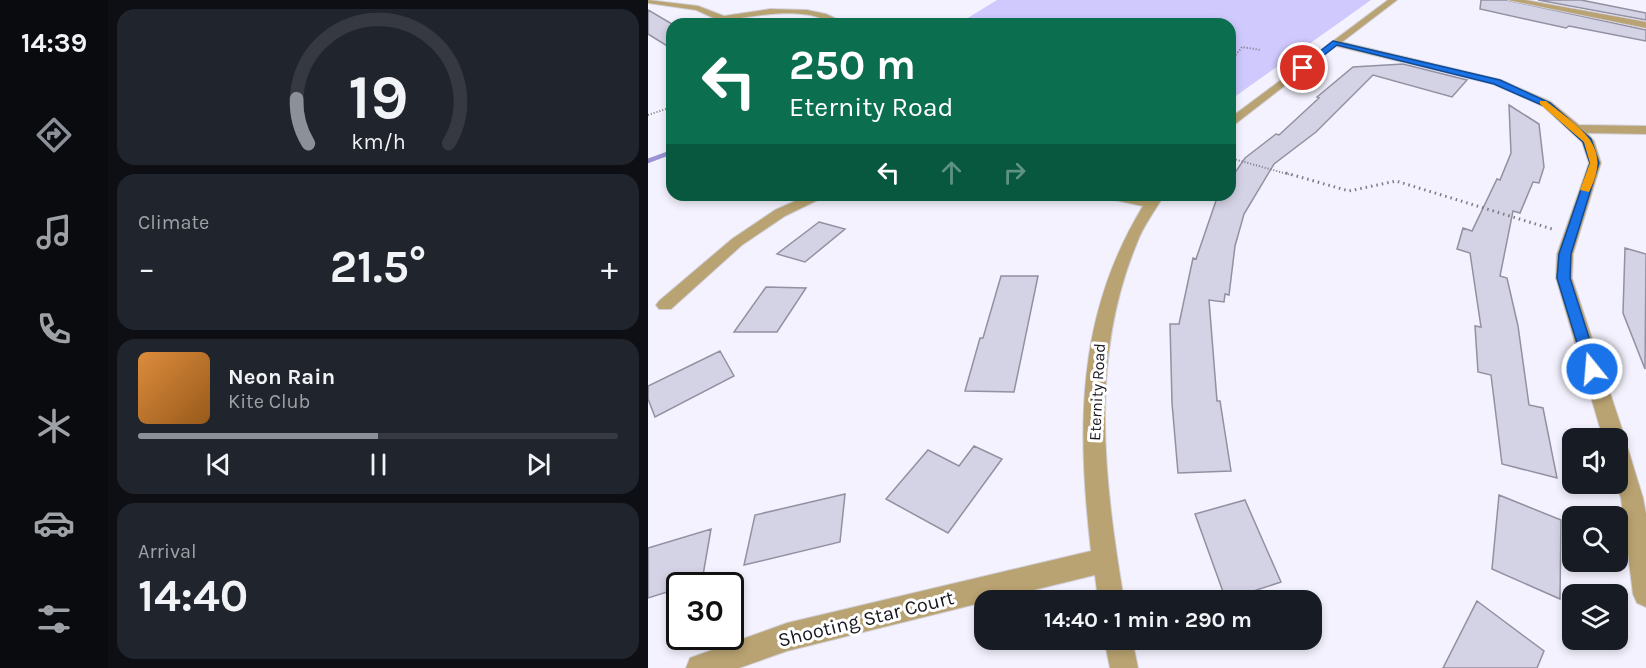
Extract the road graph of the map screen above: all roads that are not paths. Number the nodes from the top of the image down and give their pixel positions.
1 (1393, 0) edge
2 (1512, 0) edge
3 (648, 1) edge
4 (721, 18) edge
5 (726, 18) edge
6 (827, 18) edge
7 (1646, 25) edge
8 (1336, 43) junction
9 (1236, 118) edge
10 (1576, 129) junction
11 (1646, 130) edge
12 (807, 201) edge
13 (1153, 201) edge
14 (665, 305) dead end
15 (1611, 428) edge
16 (1628, 485) edge
17 (1105, 560) junction
18 (1110, 590) edge
19 (1646, 594) edge
20 (1120, 650) edge
21 (700, 668) edge
22 (1124, 668) edge

1 - 8 street
2 - 7 street
3 - 4 street
5 - 6 street
8 - 9 street
8 - 10 street
10 - 11 street
10 - 15 street
12 - 14 street
13 - 17 street, Eternity Road
16 - 19 street
17 - 18 street, Eternity Road
17 - 21 street, Shooting Star Court
20 - 22 street

